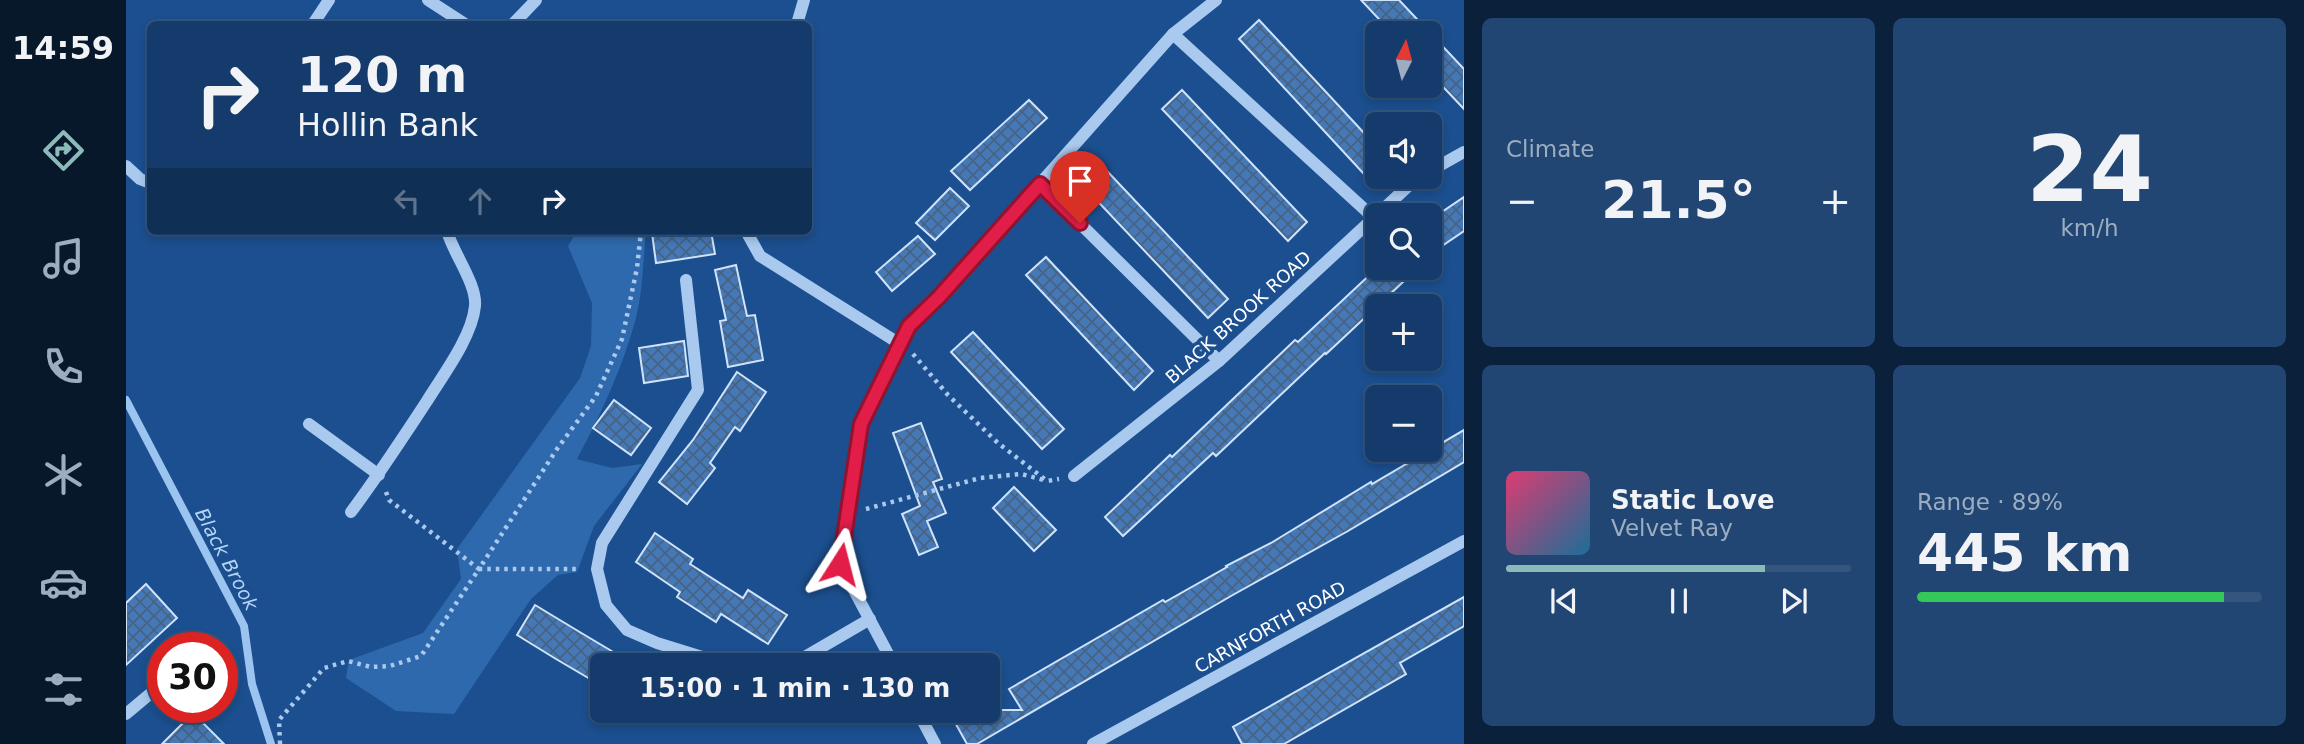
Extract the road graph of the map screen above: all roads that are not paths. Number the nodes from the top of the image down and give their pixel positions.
1 (329, 0) edge
2 (428, 0) edge
3 (536, 0) edge
4 (804, 0) edge
5 (1216, 0) edge
6 (315, 21) edge
7 (460, 21) edge
8 (516, 21) edge
9 (798, 21) edge
10 (1173, 34) junction
11 (1464, 152) edge
12 (1442, 164) edge
13 (126, 166) edge
14 (147, 182) edge
15 (1040, 184) junction
16 (1405, 189) edge
17 (1390, 203) edge
18 (1365, 210) edge
19 (1365, 226) edge
20 (448, 235) edge
21 (748, 235) edge
22 (686, 279) dead end
23 (900, 344) junction
24 (1219, 361) junction
25 (309, 424) dead end
26 (379, 475) junction
27 (1074, 476) road end
28 (351, 512) dead end
29 (1464, 541) edge
30 (870, 619) junction
31 (689, 653) edge
32 (812, 653) edge
33 (888, 653) edge
34 (147, 697) edge
35 (126, 715) edge
36 (924, 723) edge
37 (935, 744) edge
38 (1093, 744) edge

1 - 6 street
2 - 7 street
3 - 8 street
4 - 9 street
5 - 10 street
10 - 15 street
10 - 18 street
11 - 12 street
13 - 14 street
15 - 23 street
15 - 24 street
16 - 17 street, BLACK BROOK ROAD
19 - 24 street, BLACK BROOK ROAD
20 - 26 street
21 - 23 street
22 - 31 street
23 - 30 street
24 - 27 street, BLACK BROOK ROAD
25 - 26 street
26 - 28 street
29 - 38 street, CARNFORTH ROAD
30 - 32 street
30 - 33 street
34 - 35 street
36 - 37 street

